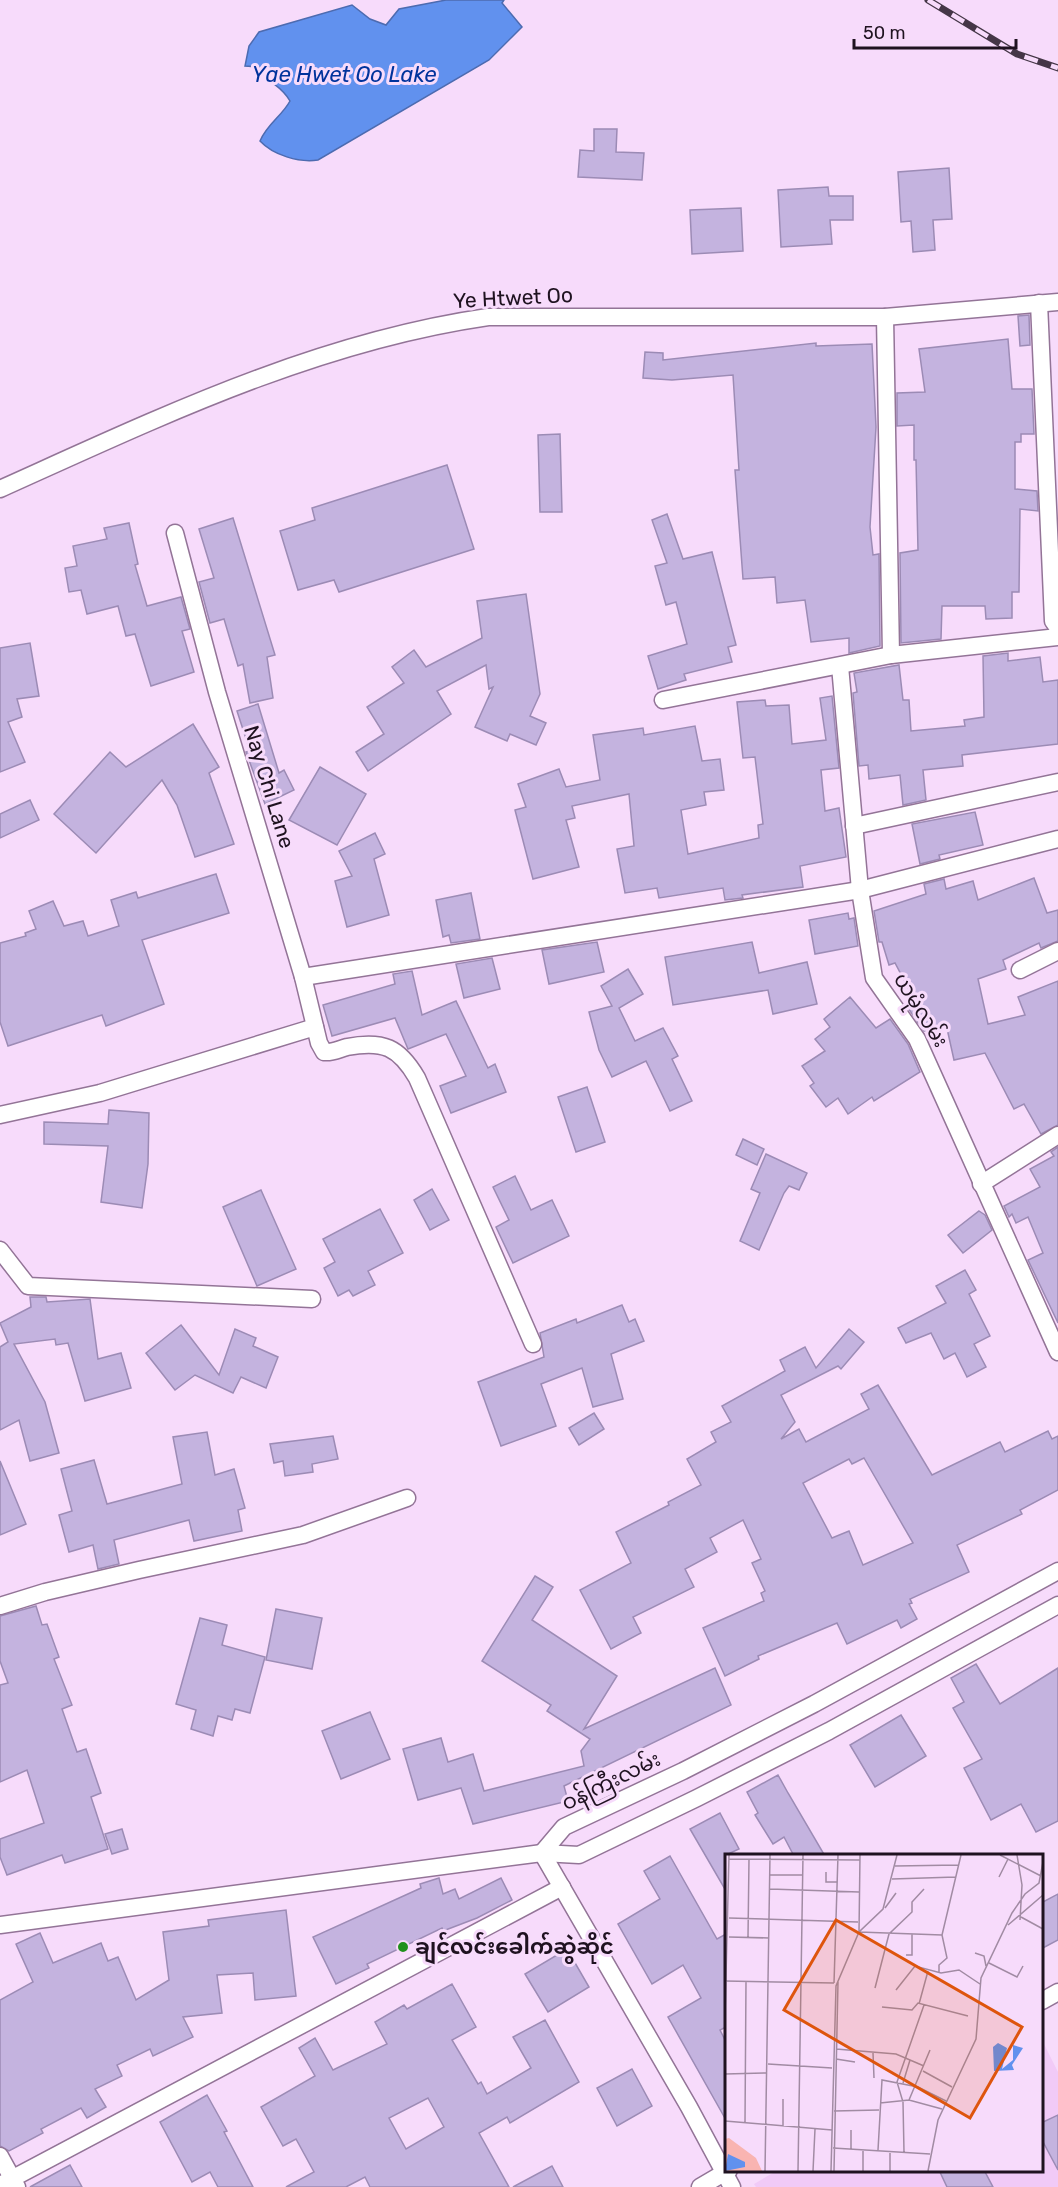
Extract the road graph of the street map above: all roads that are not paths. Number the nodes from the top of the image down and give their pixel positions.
1 (1058, 302) edge
2 (1039, 303) junction
3 (885, 317) junction
4 (0, 489) edge
5 (176, 533) dead end
6 (1058, 628) edge
7 (1058, 637) edge
8 (891, 655) junction
9 (840, 666) junction
10 (663, 700) dead end
11 (1058, 782) edge
12 (854, 826) junction
13 (1058, 838) edge
14 (860, 890) junction
15 (1058, 951) edge
16 (1020, 970) dead end
17 (303, 977) junction
18 (315, 1027) junction
19 (0, 1115) edge
20 (1058, 1135) edge
21 (981, 1184) junction
22 (0, 1250) edge
23 (312, 1299) dead end
24 (533, 1344) dead end
25 (1058, 1352) edge
26 (406, 1498) dead end
27 (1058, 1571) edge
28 (1058, 1605) edge
29 (0, 1606) edge
30 (542, 1853) junction
31 (562, 1887) junction
32 (0, 1925) edge
33 (1058, 1992) edge
34 (1043, 2000) edge
35 (0, 2156) edge
36 (725, 2172) edge
37 (728, 2177) edge
38 (10, 2183) edge
39 (700, 2187) edge

1 - 2 street, Ye Htwet Oo
2 - 3 street, Ye Htwet Oo
2 - 6 street
3 - 4 street, Ye Htwet Oo
3 - 8 street
5 - 17 street, Nay Chi Lane
7 - 8 street
8 - 9 street
9 - 10 street
9 - 12 street, ယမုံလမ်း
11 - 12 street
12 - 14 street, ယမုံလမ်း
13 - 14 street
14 - 17 street
14 - 21 street, ယမုံလမ်း
15 - 16 street
17 - 18 street, Nay Chi Lane
18 - 19 street
18 - 24 street, Nay Chi Lane
20 - 21 street
21 - 25 street, ယမုံလမ်း
22 - 23 street
26 - 29 street
27 - 30 street, ဝန်ကြီးလမ်း
28 - 30 street
30 - 31 street
30 - 32 street
31 - 36 street
31 - 38 street
33 - 34 street
35 - 38 street
37 - 39 street

